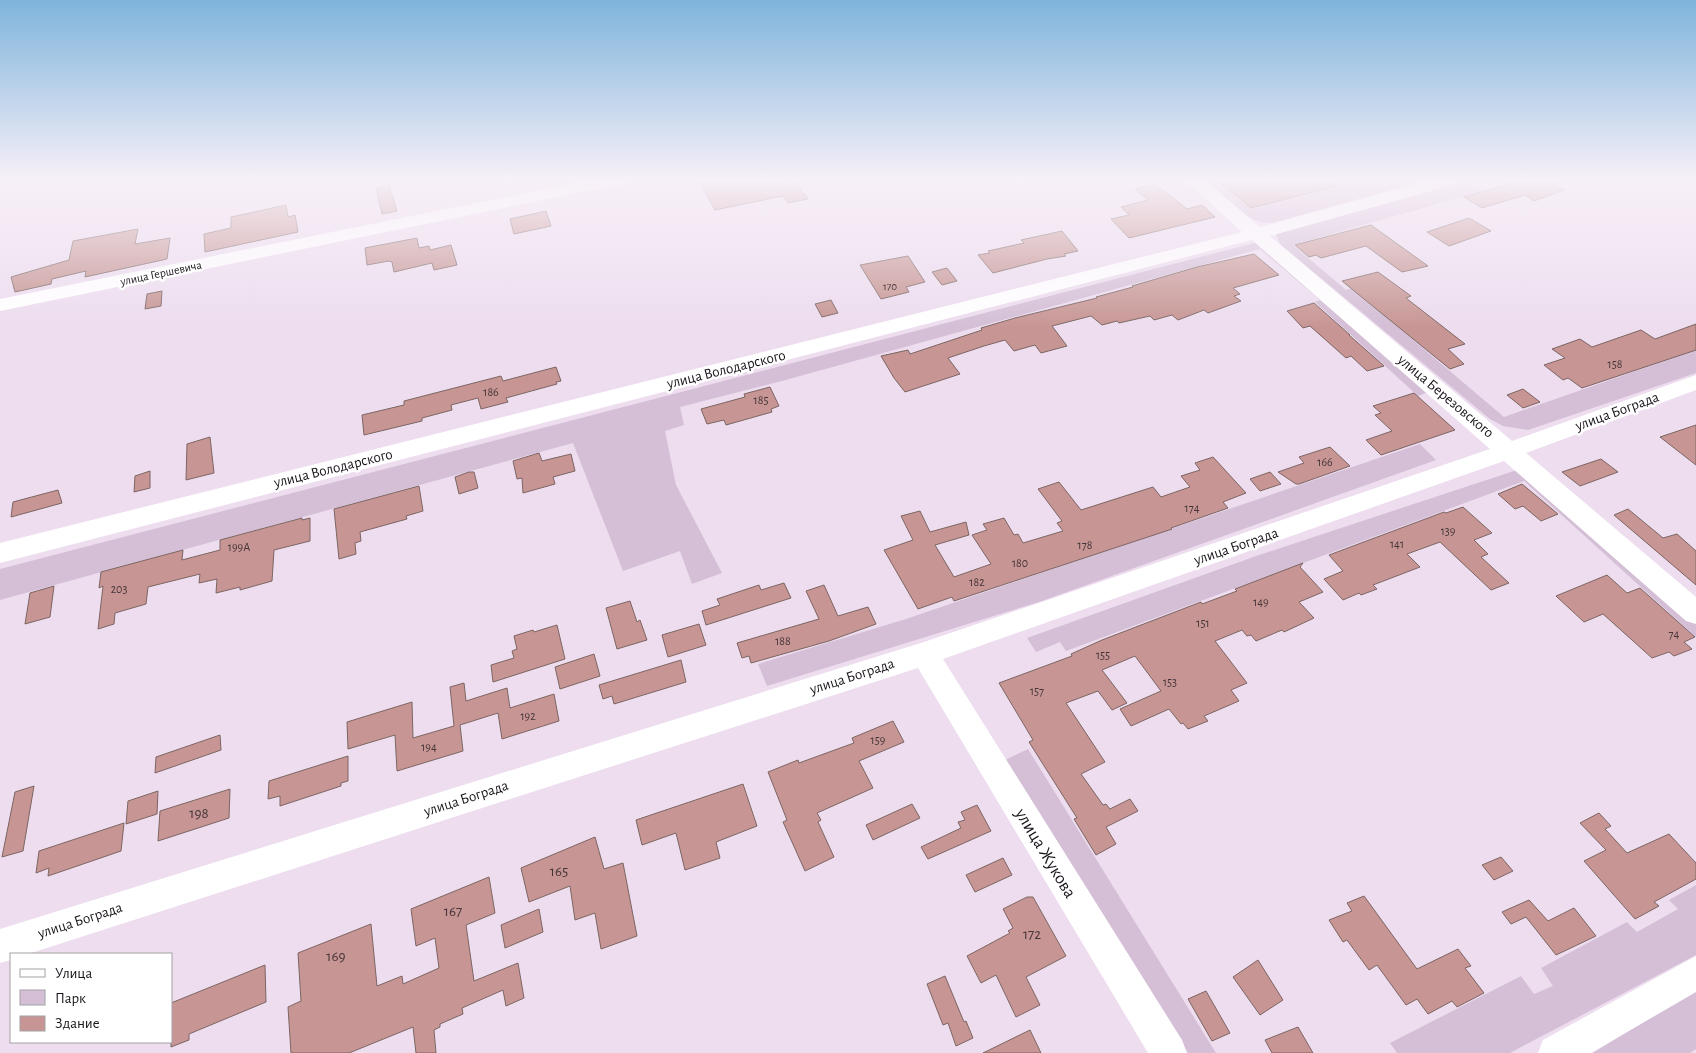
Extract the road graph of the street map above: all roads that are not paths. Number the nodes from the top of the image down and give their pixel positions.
1 (376, 229) edge
2 (1250, 229) edge
3 (1273, 229) edge
4 (1255, 234) junction
5 (0, 306) edge
6 (1696, 382) edge
7 (1510, 450) junction
8 (0, 553) edge
9 (1696, 613) edge
10 (924, 654) junction
11 (0, 946) edge
12 (1696, 973) edge
13 (1169, 1053) edge
14 (1556, 1053) edge

1 - 5 street, улица Гершевича
2 - 4 street, улица Березовского
3 - 4 street, улица Володарского
4 - 7 street, улица Березовского
4 - 8 street, улица Володарского
6 - 7 street, улица Бограда
7 - 9 street, улица Березовского
7 - 10 street, улица Бограда
10 - 11 street, улица Бограда
10 - 13 street, улица Жукова
12 - 14 street

